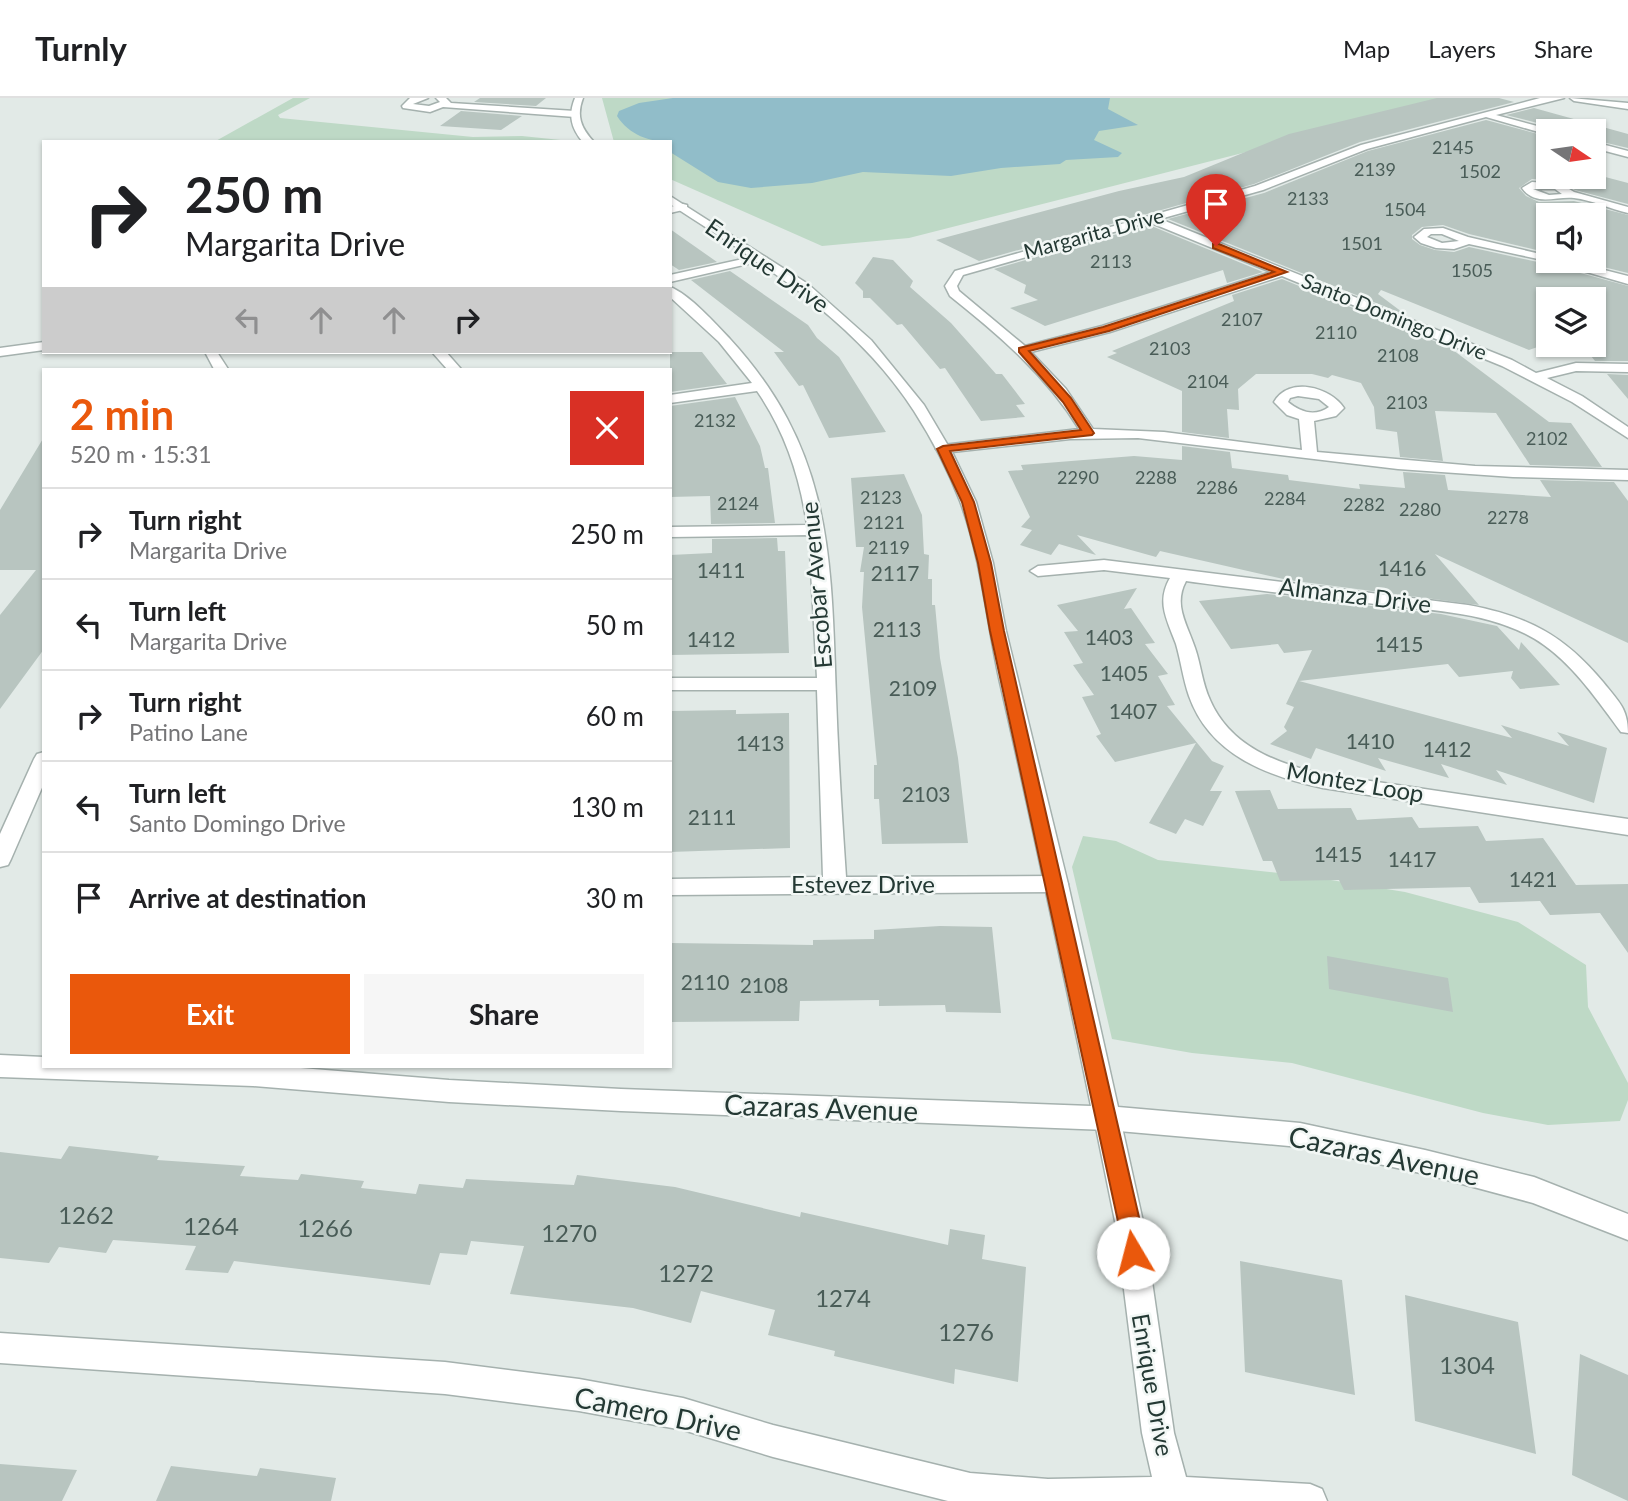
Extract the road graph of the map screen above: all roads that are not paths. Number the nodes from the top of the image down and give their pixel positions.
1 (424, 98) edge
2 (437, 98) edge
3 (579, 98) edge
4 (1560, 98) edge
5 (1574, 98) edge
6 (445, 105) junction
7 (1628, 106) edge
8 (575, 114) junction
9 (1487, 115) junction
10 (1536, 128) edge
11 (587, 140) edge
12 (1606, 148) edge
13 (1628, 154) edge
14 (1570, 194) dead end
15 (674, 205) edge
16 (1628, 210) edge
17 (1150, 219) junction
18 (1465, 240) dead end
19 (1536, 256) edge
20 (761, 258) junction
21 (1283, 272) junction
22 (1602, 273) edge
23 (672, 279) edge
24 (1628, 280) edge
25 (672, 293) edge
26 (42, 346) edge
27 (1023, 350) junction
28 (0, 352) edge
29 (441, 354) edge
30 (453, 368) edge
31 (1628, 368) edge
32 (1536, 377) junction
33 (761, 386) junction
34 (672, 399) edge
35 (1307, 416) dead end
36 (1088, 433) junction
37 (1628, 434) edge
38 (943, 449) junction
39 (1310, 456) junction
40 (1628, 475) edge
41 (815, 530) junction
42 (672, 533) edge
43 (1038, 571) dead end
44 (1180, 575) junction
45 (672, 684) edge
46 (826, 684) junction
47 (1628, 727) edge
48 (42, 764) edge
49 (1628, 827) edge
50 (0, 859) edge
51 (1057, 884) junction
52 (835, 885) junction
53 (672, 887) edge
54 (0, 1066) edge
55 (42, 1067) edge
56 (56, 1068) edge
57 (1107, 1118) junction
58 (1628, 1227) edge
59 (0, 1348) edge
60 (1174, 1497) edge
61 (1310, 1501) edge

1 - 6 street
2 - 6 street
3 - 8 street
4 - 9 street, Margarita Drive
5 - 7 street
6 - 8 street
8 - 11 street
9 - 10 street
9 - 17 street, Margarita Drive
12 - 13 street
14 - 16 street
15 - 20 street, Enrique Drive
17 - 21 street, Santo Domingo Drive
17 - 27 street, Margarita Drive
18 - 19 street
20 - 23 street
20 - 38 street, Enrique Drive
21 - 27 street
21 - 32 street, Santo Domingo Drive
22 - 24 street
25 - 33 street, Escobar Avenue
26 - 28 street
27 - 36 street, Margarita Drive
29 - 30 street
31 - 32 street
32 - 37 street, Santo Domingo Drive
33 - 34 street
33 - 41 street, Escobar Avenue
35 - 39 street
36 - 38 street
36 - 39 street
38 - 51 street, Enrique Drive
39 - 40 street
41 - 42 street
41 - 46 street, Escobar Avenue
43 - 44 street, Almanza Drive
44 - 47 street, Almanza Drive
44 - 49 street, Montez Loop
45 - 46 street
46 - 52 street, Escobar Avenue
48 - 50 street
51 - 52 street, Estevez Drive
51 - 57 street, Enrique Drive
52 - 53 street, Estevez Drive
54 - 55 street, Cazaras Avenue
56 - 57 street, Cazaras Avenue
57 - 58 street, Cazaras Avenue
57 - 60 street, Enrique Drive
59 - 60 street, Camero Drive
60 - 61 street, Camero Drive

